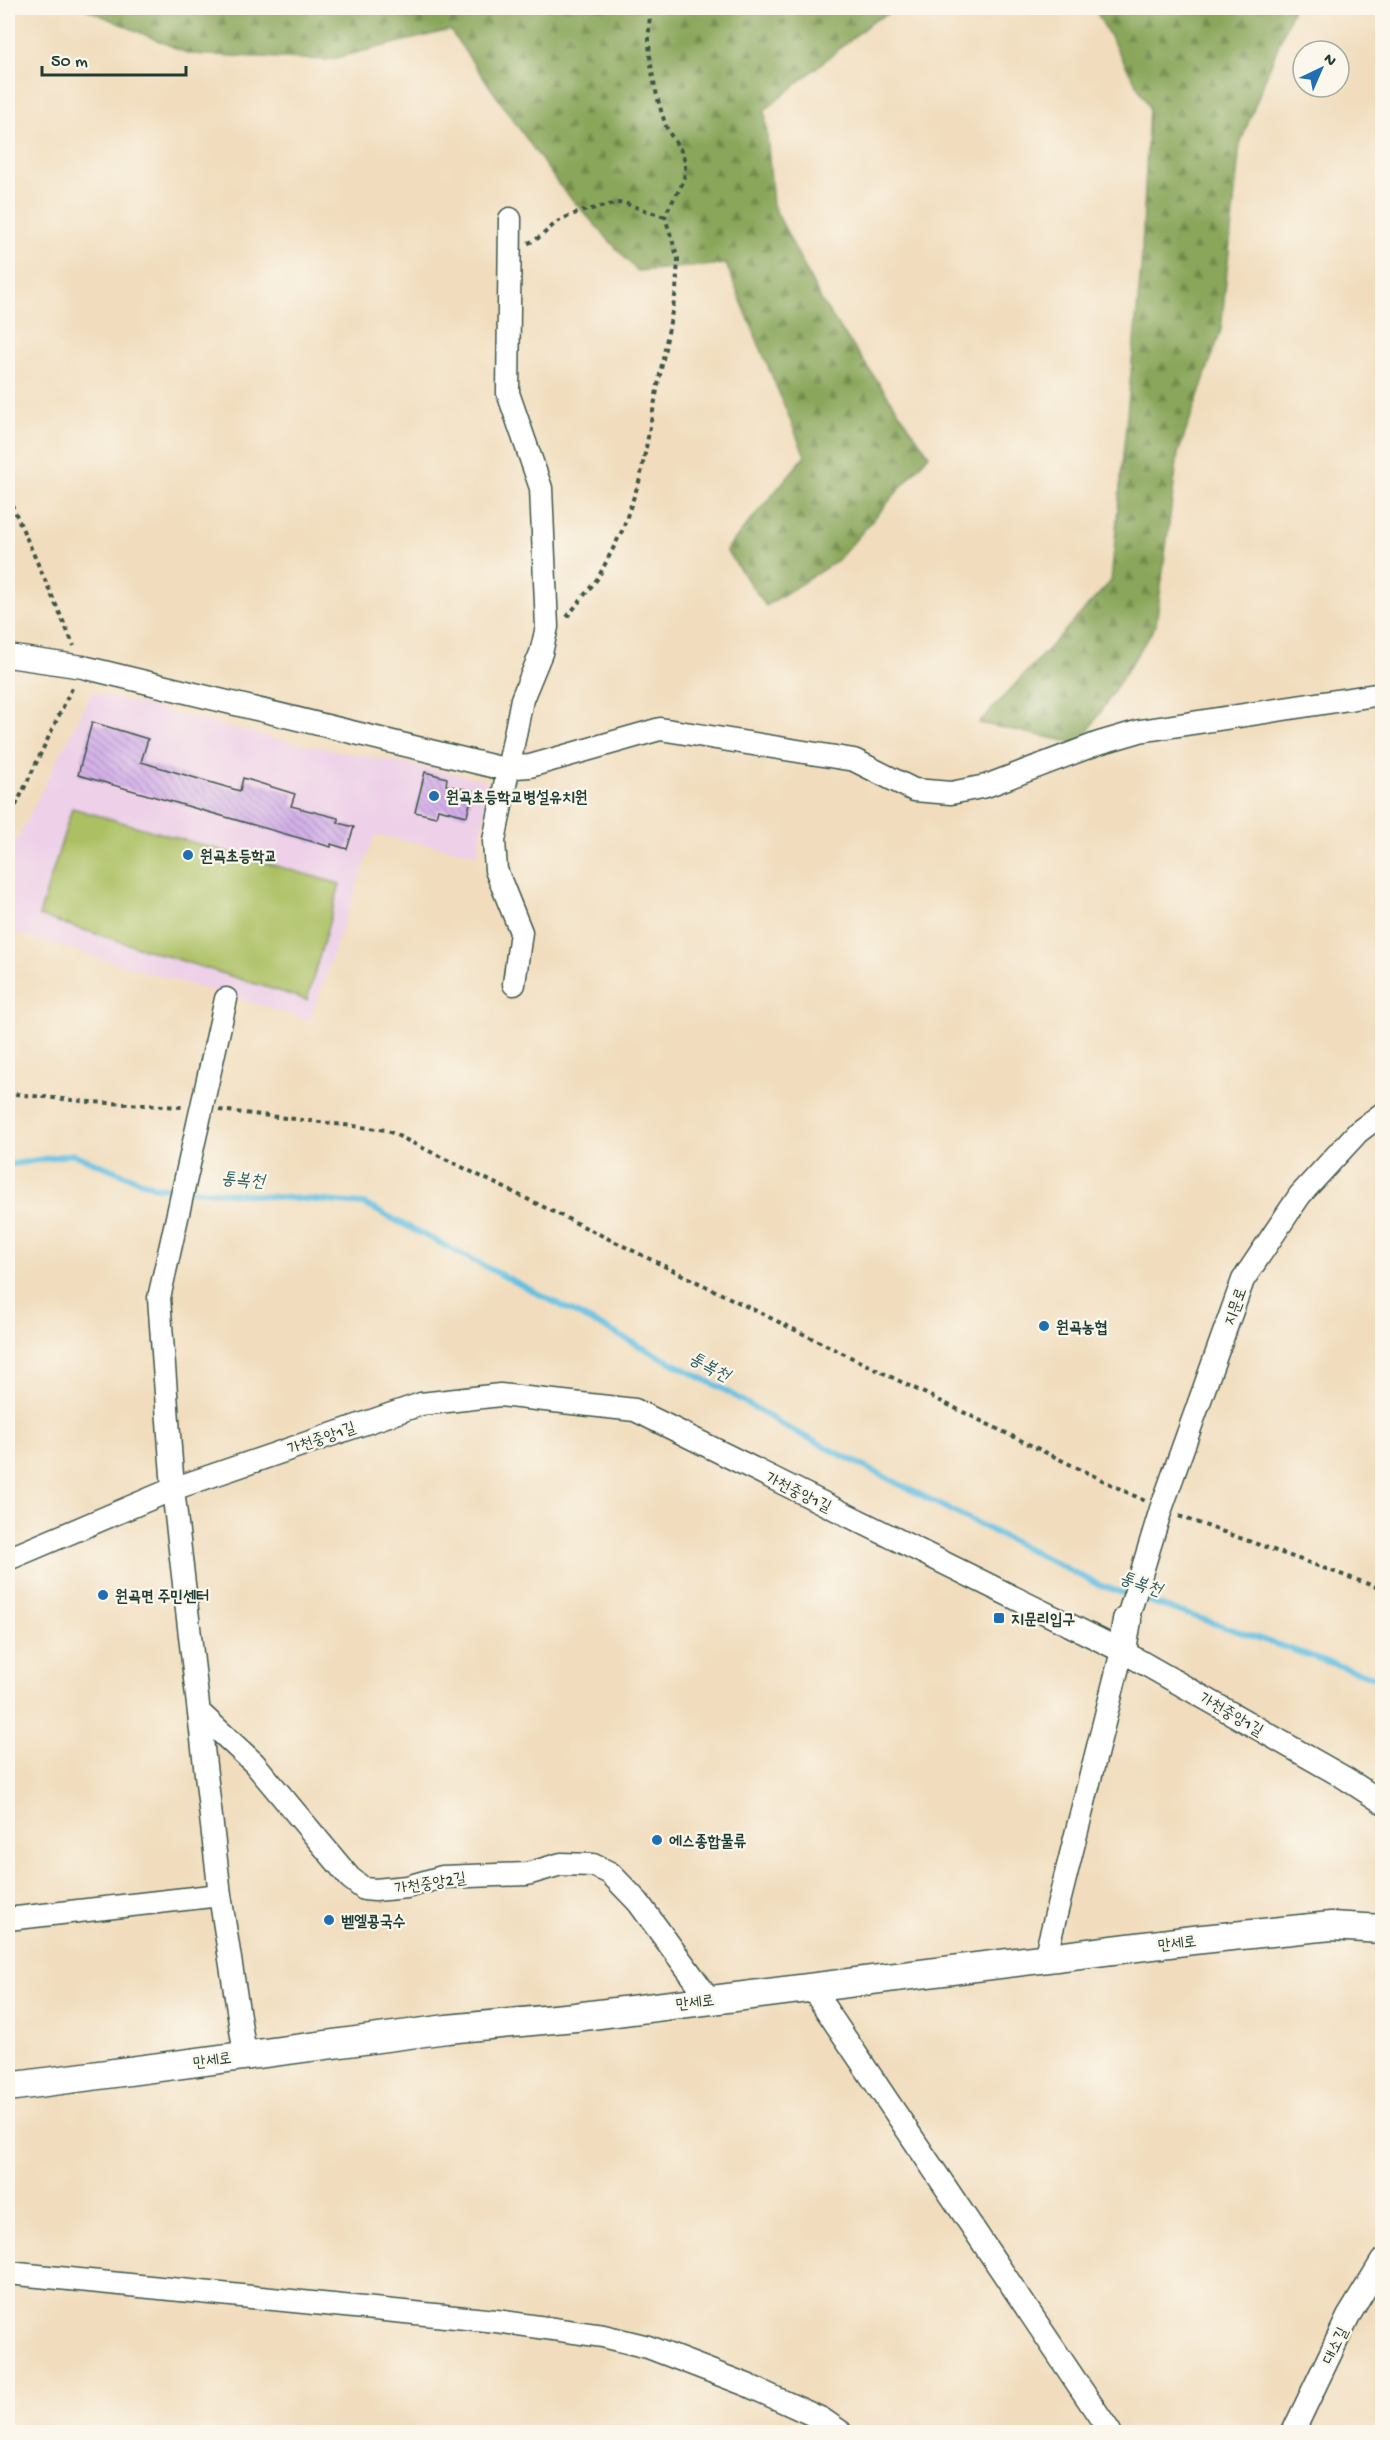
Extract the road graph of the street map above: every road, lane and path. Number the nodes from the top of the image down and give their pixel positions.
1 (651, 8) edge
2 (665, 217) junction
3 (510, 219) dead end
4 (510, 246) junction
5 (561, 624) dead end
6 (8, 656) edge
7 (1383, 694) edge
8 (508, 767) junction
9 (514, 984) dead end
10 (226, 999) dead end
11 (8, 1089) edge
12 (1383, 1114) edge
13 (199, 1118) junction
14 (173, 1489) junction
15 (1161, 1509) junction
16 (8, 1559) edge
17 (1383, 1589) edge
18 (1127, 1620) joint
19 (1122, 1651) junction
20 (200, 1712) junction
21 (1383, 1802) edge
22 (220, 1895) junction
23 (8, 1919) edge
24 (1383, 1929) edge
25 (1045, 1958) junction
26 (812, 1987) junction
27 (710, 2000) junction
28 (245, 2055) junction
29 (8, 2087) edge
30 (1383, 2261) edge
31 (8, 2273) edge
32 (841, 2433) edge
33 (1110, 2433) edge
34 (1293, 2433) edge

1 - 2 path
2 - 4 path
2 - 5 path
3 - 4 street
4 - 8 street
6 - 8 street
7 - 8 street
8 - 9 street
10 - 13 street
11 - 13 path
12 - 15 street, 지문로
13 - 14 street
13 - 15 path
14 - 16 street, 가천중앙1길
14 - 19 street, 가천중앙1길
14 - 20 street
15 - 17 path
15 - 18 street, 지문로
18 - 19 main road
19 - 21 street, 가천중앙1길
19 - 25 street
20 - 22 street
20 - 27 street, 가천중앙2길
22 - 23 street
22 - 28 street
24 - 25 main road, 만세로
25 - 26 main road, 만세로
26 - 27 main road, 만세로
26 - 33 street
27 - 28 main road, 만세로
28 - 29 main road, 만세로
30 - 34 street, 대소길
31 - 32 street

